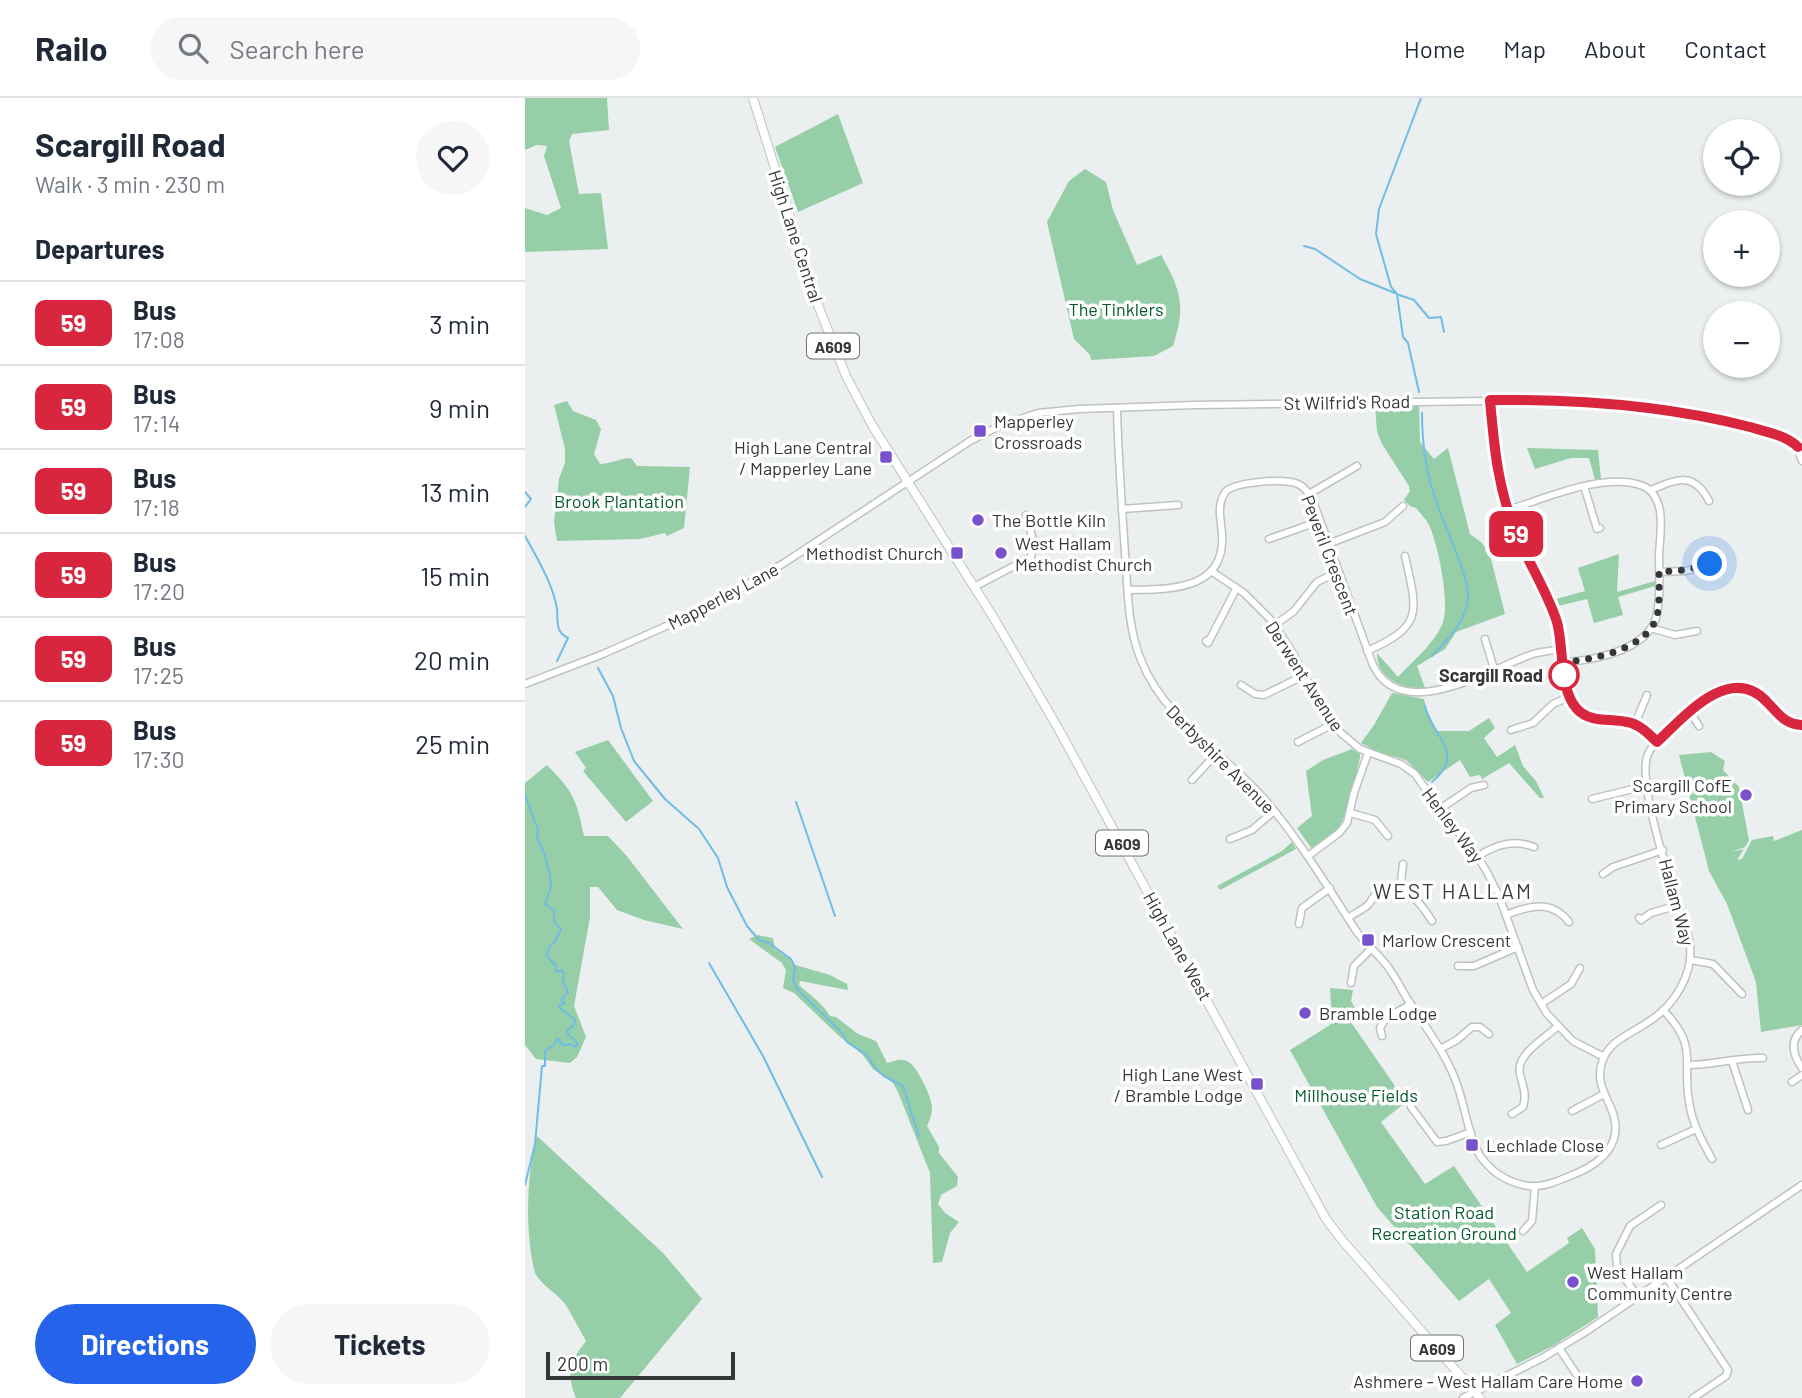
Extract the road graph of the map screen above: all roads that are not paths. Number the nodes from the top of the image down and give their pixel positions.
1 (753, 98) edge
2 (1490, 400) junction
3 (1117, 408) junction
4 (1802, 461) edge
5 (1357, 466) dead end
6 (907, 482) junction
7 (1584, 486) junction
8 (1651, 490) junction
9 (1309, 494) junction
10 (1709, 501) dead end
11 (1403, 506) dead end
12 (1122, 509) junction
13 (1508, 510) junction
14 (1026, 515) dead end
15 (1179, 515) dead end
16 (1320, 521) junction
17 (1600, 528) dead end
18 (1269, 539) dead end
19 (1328, 544) junction
20 (1405, 556) dead end
21 (1705, 563) dead end
22 (1210, 571) junction
23 (1339, 572) junction
24 (1659, 572) junction
25 (974, 587) junction
26 (1236, 589) junction
27 (1128, 590) junction
28 (1275, 625) junction
29 (1651, 628) junction
30 (1692, 630) dead end
31 (1493, 635) dead end
32 (1206, 641) dead end
33 (1562, 649) junction
34 (1367, 651) junction
35 (1564, 662) junction
36 (1494, 669) junction
37 (1305, 675) junction
38 (525, 684) edge
39 (1241, 685) dead end
40 (1647, 695) dead end
41 (1569, 697) junction
42 (1690, 712) junction
43 (1333, 724) junction
44 (1635, 724) junction
45 (1802, 725) edge
46 (1699, 726) dead end
47 (1511, 730) dead end
48 (1298, 742) dead end
49 (1657, 742) junction
50 (1217, 753) junction
51 (1368, 753) junction
52 (1192, 779) dead end
53 (1479, 784) dead end
54 (1645, 786) junction
55 (1592, 800) dead end
56 (1440, 809) junction
57 (1275, 811) junction
58 (1351, 813) junction
59 (1388, 836) dead end
60 (1230, 839) dead end
61 (1530, 843) dead end
62 (1663, 850) junction
63 (1308, 856) junction
64 (1478, 856) junction
65 (1403, 864) dead end
66 (1604, 874) dead end
67 (1330, 888) junction
68 (1400, 890) junction
69 (1679, 905) junction
70 (1506, 915) junction
71 (1568, 917) dead end
72 (1348, 918) junction
73 (1639, 918) dead end
74 (1432, 921) dead end
75 (1299, 924) dead end
76 (1518, 947) junction
77 (1371, 949) junction
78 (1691, 960) junction
79 (1462, 969) dead end
80 (1580, 973) dead end
81 (1351, 983) dead end
82 (1742, 994) dead end
83 (1411, 1004) junction
84 (1541, 1004) junction
85 (1663, 1010) junction
86 (1557, 1027) junction
87 (1802, 1030) edge
88 (1379, 1033) dead end
89 (1489, 1034) dead end
90 (1440, 1049) junction
91 (1604, 1057) junction
92 (1763, 1058) dead end
93 (1732, 1061) junction
94 (1688, 1065) junction
95 (1802, 1068) edge
96 (1802, 1075) edge
97 (1792, 1082) dead end
98 (1604, 1094) junction
99 (1411, 1107) dead end
100 (1748, 1110) dead end
101 (1572, 1111) dead end
102 (1512, 1114) dead end
103 (1696, 1129) junction
104 (1471, 1132) junction
105 (1661, 1145) dead end
106 (1712, 1159) dead end
107 (1802, 1185) edge
108 (1535, 1186) junction
109 (1661, 1205) dead end
110 (1528, 1229) dead end
111 (1623, 1240) junction
112 (1632, 1247) dead end
113 (1667, 1278) junction
114 (1638, 1297) junction
115 (1559, 1349) junction
116 (1581, 1381) dead end
117 (1477, 1395) edge
118 (1463, 1398) edge
119 (1693, 1398) edge

1 - 6 main road, High Lane Central / A609
2 - 3 street, St Wilfrid's Road
2 - 4 street, St Wilfrid's Road
2 - 13 street
3 - 6 street, St Wilfrid's Road
3 - 12 street, Derbyshire Avenue
5 - 9 street
6 - 25 main road, High Lane West / A609
6 - 38 street, Mapperley Lane
7 - 8 street
7 - 13 street
7 - 17 street
8 - 10 street
8 - 24 street
9 - 16 street, Peveril Crescent
9 - 22 street, Peveril Crescent
11 - 19 street
12 - 15 street
12 - 27 street, Derbyshire Avenue
13 - 33 street
14 - 25 street
16 - 18 street
16 - 19 street, Peveril Crescent
19 - 23 street, Peveril Crescent
20 - 34 street
21 - 24 street
22 - 26 street, Derwent Avenue
22 - 27 street
23 - 28 street
23 - 34 street, Peveril Crescent
24 - 29 street
25 - 117 main road, High Lane West / A609
26 - 28 street, Derwent Avenue
26 - 32 street
27 - 50 street, Derbyshire Avenue
28 - 37 street, Derwent Avenue
29 - 30 street
29 - 35 street
31 - 36 street
33 - 35 street
33 - 36 street, Peveril Crescent
34 - 36 street, Peveril Crescent
35 - 41 street
37 - 39 street
37 - 43 street, Derwent Avenue
40 - 44 street
41 - 44 street
41 - 47 street
42 - 45 street, Hallam Way
42 - 46 street
42 - 49 street, Hallam Way
43 - 48 street
43 - 51 street, Derwent Avenue
44 - 49 street
49 - 54 street, Hallam Way
50 - 52 street
50 - 57 street, Derbyshire Avenue
51 - 56 street, Henley Way
51 - 58 street
53 - 56 street
54 - 55 street
54 - 62 street, Hallam Way
56 - 64 street, Henley Way
57 - 60 street
57 - 63 street, Derbyshire Avenue
58 - 59 street
58 - 63 street
61 - 64 street
62 - 66 street
62 - 69 street, Hallam Way
63 - 67 street
64 - 70 street, Henley Way
65 - 68 street
67 - 72 street
67 - 75 street
68 - 72 street
68 - 74 street
69 - 73 street
69 - 78 street, Hallam Way
70 - 71 street
70 - 76 street, Henley Way
72 - 77 street
76 - 79 street
76 - 84 street, Henley Way
77 - 81 street
77 - 83 street
78 - 82 street
78 - 85 street, Hallam Way
80 - 84 street
83 - 88 street
83 - 90 street
84 - 86 street, Henley Way
85 - 91 street, Hallam Way
85 - 94 street
86 - 91 street, Henley Way
86 - 102 street
87 - 95 street
89 - 90 street
90 - 104 street
91 - 98 street
92 - 93 street
93 - 94 street
93 - 100 street
94 - 103 street
96 - 97 street
98 - 101 street
98 - 108 street
99 - 104 street
103 - 105 street
103 - 106 street
104 - 108 street
107 - 113 street
108 - 110 street
109 - 111 street
111 - 112 street
111 - 114 street
113 - 114 street
113 - 119 street
114 - 115 street
115 - 116 street
115 - 117 street
117 - 118 street

